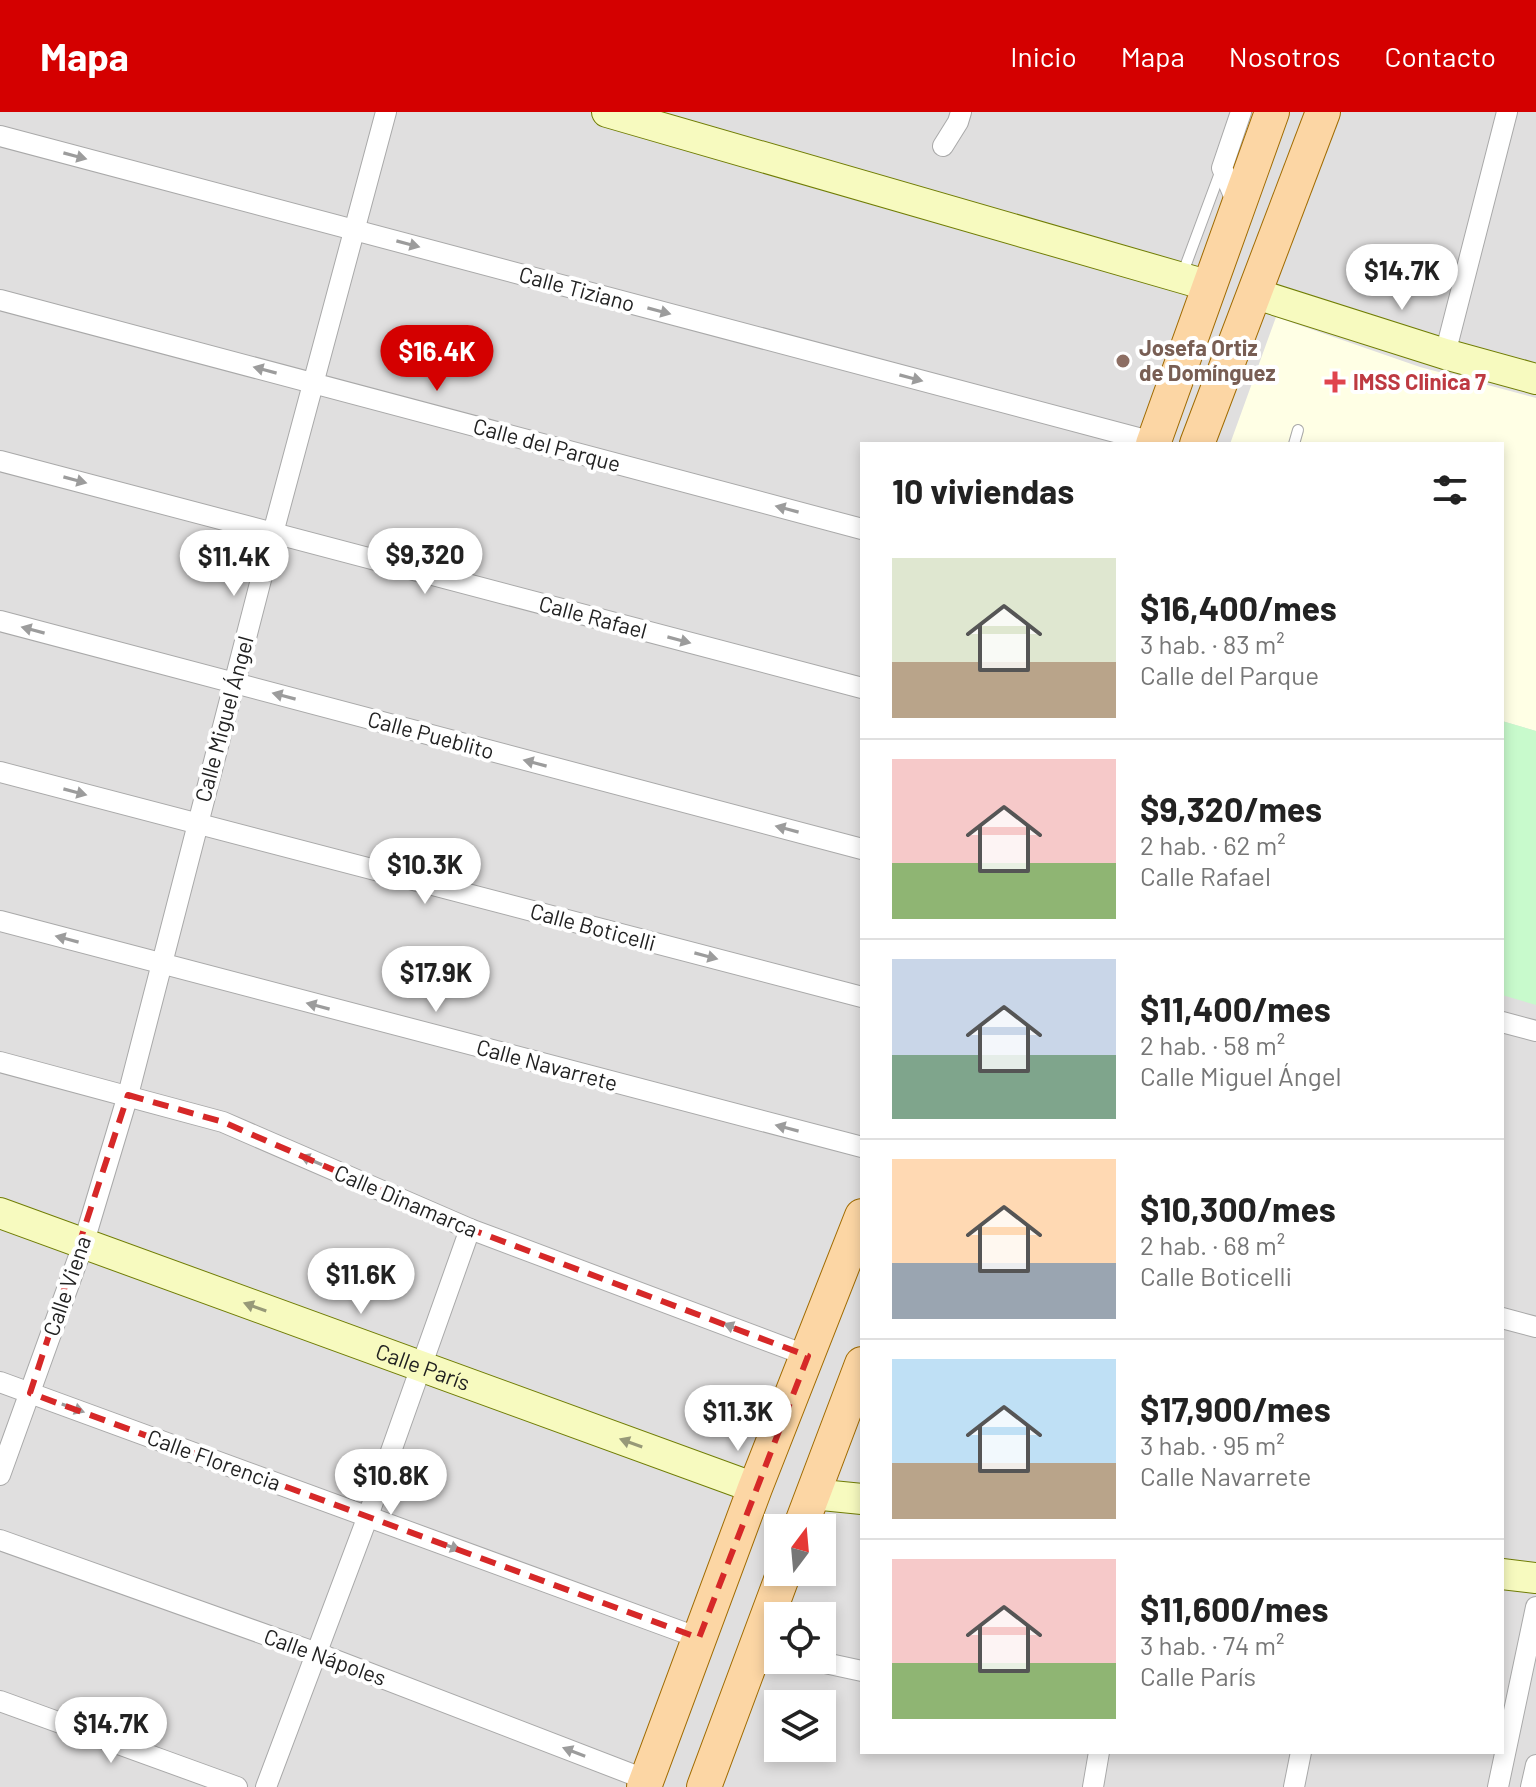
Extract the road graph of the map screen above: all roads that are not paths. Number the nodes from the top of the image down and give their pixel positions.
1 (386, 112) edge
2 (607, 112) edge
3 (961, 112) edge
4 (1241, 112) edge
5 (1272, 112) edge
6 (1323, 112) edge
7 (1507, 112) edge
8 (0, 136) edge
9 (943, 146) dead end
10 (1222, 168) junction
11 (1238, 205) junction
12 (354, 230) junction
13 (1196, 281) junction
14 (1253, 293) junction
15 (0, 300) edge
16 (1445, 354) junction
17 (1536, 379) edge
18 (314, 383) junction
19 (1298, 430) dead end
20 (1149, 442) edge
21 (1153, 442) edge
22 (1198, 442) edge
23 (1295, 442) edge
24 (0, 461) edge
25 (860, 528) edge
26 (273, 533) junction
27 (0, 621) edge
28 (234, 683) junction
29 (860, 687) edge
30 (0, 772) edge
31 (197, 824) junction
32 (860, 848) edge
33 (0, 921) edge
34 (161, 965) junction
35 (860, 996) edge
36 (1504, 1023) edge
37 (1536, 1031) edge
38 (0, 1062) edge
39 (128, 1095) junction
40 (860, 1146) edge
41 (0, 1213) edge
42 (860, 1221) edge
43 (470, 1229) junction
44 (83, 1245) junction
45 (1504, 1319) edge
46 (1536, 1327) edge
47 (808, 1356) junction
48 (420, 1366) junction
49 (860, 1369) edge
50 (0, 1382) edge
51 (30, 1393) junction
52 (0, 1475) edge
53 (755, 1488) junction
54 (812, 1494) junction
55 (860, 1499) edge
56 (805, 1514) edge
57 (368, 1516) junction
58 (0, 1540) edge
59 (1504, 1574) edge
60 (1536, 1578) edge
61 (1536, 1607) edge
62 (699, 1638) junction
63 (317, 1653) junction
64 (764, 1657) edge
65 (836, 1665) edge
66 (860, 1671) edge
67 (0, 1701) edge
68 (1099, 1754) edge
69 (1301, 1754) edge
70 (1536, 1765) edge
71 (646, 1784) edge
72 (237, 1787) edge
73 (266, 1787) edge
74 (704, 1787) edge
75 (1093, 1787) edge
76 (1294, 1787) edge
77 (1498, 1787) edge
78 (1531, 1787) edge

1 - 12 street, Calle Miguel Ángel
2 - 13 street
3 - 9 street
4 - 10 street
5 - 11 main road
6 - 14 main road
7 - 16 street
8 -> 12 street, Calle Tiziano
10 - 11 street
10 - 13 lane
11 - 13 main road
12 - 18 street, Calle Miguel Ángel
12 -> 20 street, Calle Tiziano
13 - 21 main road
14 - 16 street
14 - 22 main road
18 -> 15 street, Calle del Parque
16 - 17 street
25 -> 18 street, Calle del Parque
18 - 26 street, Calle Miguel Ángel
19 - 23 lane
24 -> 26 street, Calle Rafael
26 - 28 street, Calle Miguel Ángel
26 -> 29 street, Calle Rafael
28 -> 27 street, Calle Pueblito
28 - 31 street, Calle Miguel Ángel
32 -> 28 street, Calle Pueblito
30 -> 31 street, Calle Boticelli
31 - 34 street, Calle Miguel Ángel
31 -> 35 street, Calle Boticelli
34 -> 33 street, Calle Navarrete
34 - 39 street, Calle Miguel Ángel
40 -> 34 street, Calle Navarrete
36 - 37 street
38 - 39 street, Calle Dinamarca
43 -> 39 street, Calle Dinamarca
39 - 44 street, Calle Viena
41 - 44 street, Calle París
42 - 47 main road
47 -> 43 street, Calle Dinamarca
43 - 48 street
48 -> 44 street, Calle París
44 - 51 street, Calle Viena
45 - 46 street
47 - 53 main road
53 -> 48 street, Calle París
48 - 57 street
49 - 54 main road
50 - 51 street, Calle Florencia
51 - 52 street, Calle Viena
51 -> 57 street, Calle Florencia
53 - 62 main road
54 - 55 street
54 - 56 main road
57 -> 62 street, Calle Florencia
57 - 63 street
58 - 63 street, Calle Nápoles
59 - 60 street
61 - 77 street
62 - 71 main road
71 -> 63 street, Calle Nápoles
63 - 73 street
64 - 74 main road
65 - 66 street
67 - 72 street
68 - 75 street
69 - 76 street
70 - 78 street

